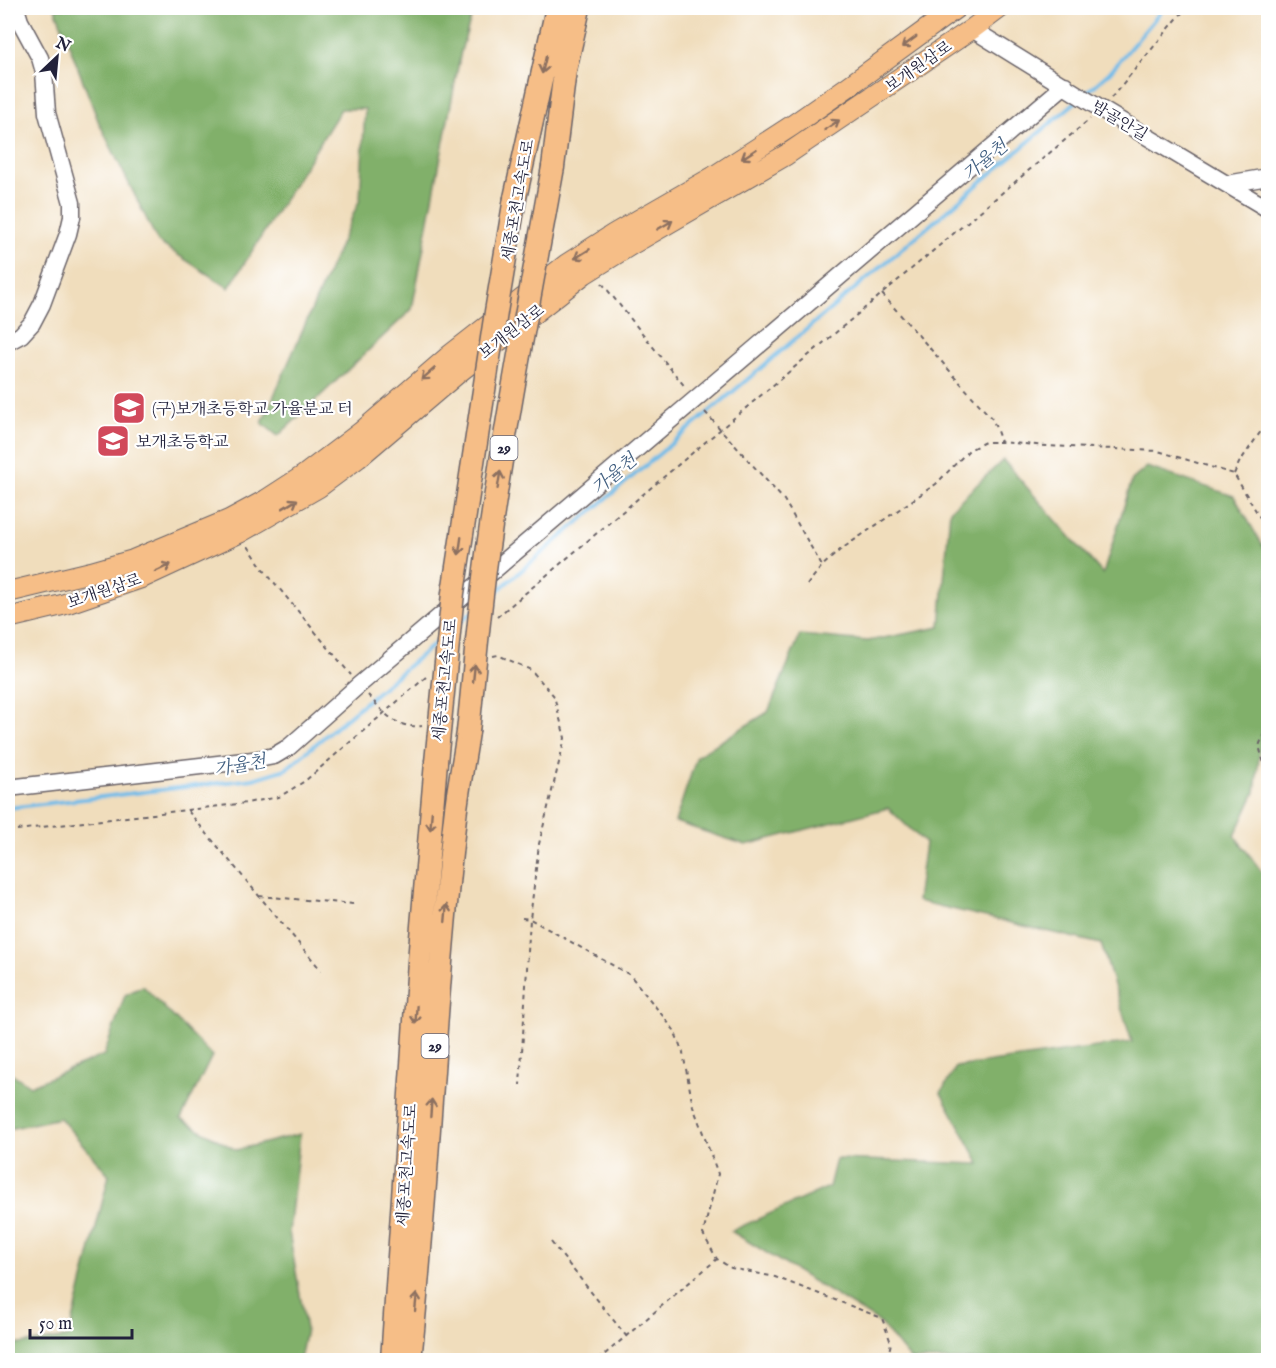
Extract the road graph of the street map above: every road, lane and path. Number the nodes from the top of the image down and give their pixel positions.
1 (16, 8) edge
2 (557, 8) edge
3 (579, 8) edge
4 (956, 8) edge
5 (1000, 8) edge
6 (1186, 8) edge
7 (972, 28) junction
8 (1067, 86) junction
9 (1097, 106) junction
10 (1269, 177) edge
11 (1227, 184) junction
12 (1269, 209) edge
13 (592, 269) junction
14 (882, 294) junction
15 (8, 342) edge
16 (697, 402) junction
17 (1269, 421) edge
18 (720, 429) junction
19 (1000, 442) junction
20 (1234, 474) junction
21 (1269, 531) edge
22 (240, 533) junction
23 (822, 566) junction
24 (807, 585) dead end
25 (8, 592) edge
26 (8, 618) edge
27 (496, 618) dead end
28 (489, 656) dead end
29 (426, 677) dead end
30 (362, 688) junction
31 (384, 713) junction
32 (428, 718) dead end
33 (1269, 724) edge
34 (1269, 777) edge
35 (8, 788) edge
36 (188, 811) junction
37 (8, 831) edge
38 (259, 896) junction
39 (354, 904) dead end
40 (522, 918) dead end
41 (531, 919) junction
42 (321, 970) dead end
43 (520, 1085) dead end
44 (551, 1242) dead end
45 (717, 1259) junction
46 (627, 1336) junction
47 (392, 1360) edge
48 (410, 1360) edge
49 (598, 1360) edge
50 (887, 1360) edge

1 - 15 street
2 -> 47 highway, 세종포천고속도로 / 29, bridge
48 -> 3 highway, 세종포천고속도로 / 29, bridge
4 -> 25 main road, 보개원삼로
5 - 7 main road, 보개원삼로
6 - 9 path
7 - 8 street, 밤골안길
13 -> 7 main road, 보개원삼로
8 - 9 street, 밤골안길
8 - 16 street
9 - 11 street, 밤골안길
9 - 14 path
10 - 11 street
11 - 12 street, 밤골안길
13 - 16 path
22 -> 13 main road, 보개원삼로
14 - 18 path
14 - 19 path
16 - 18 path
16 - 30 street
17 - 20 path
18 - 23 path
18 - 27 path
19 - 20 path
19 - 23 path
20 - 21 path
26 -> 22 main road, 보개원삼로
22 - 30 path
23 - 24 path
28 - 41 path
29 - 31 path
30 - 31 path
30 - 35 street
31 - 32 path
31 - 36 path
33 - 34 path
36 - 37 path
36 - 38 path
38 - 39 path
38 - 42 path
40 - 41 path
41 - 43 path
41 - 45 path
44 - 46 path
45 - 46 path
45 - 50 path
46 - 49 path

